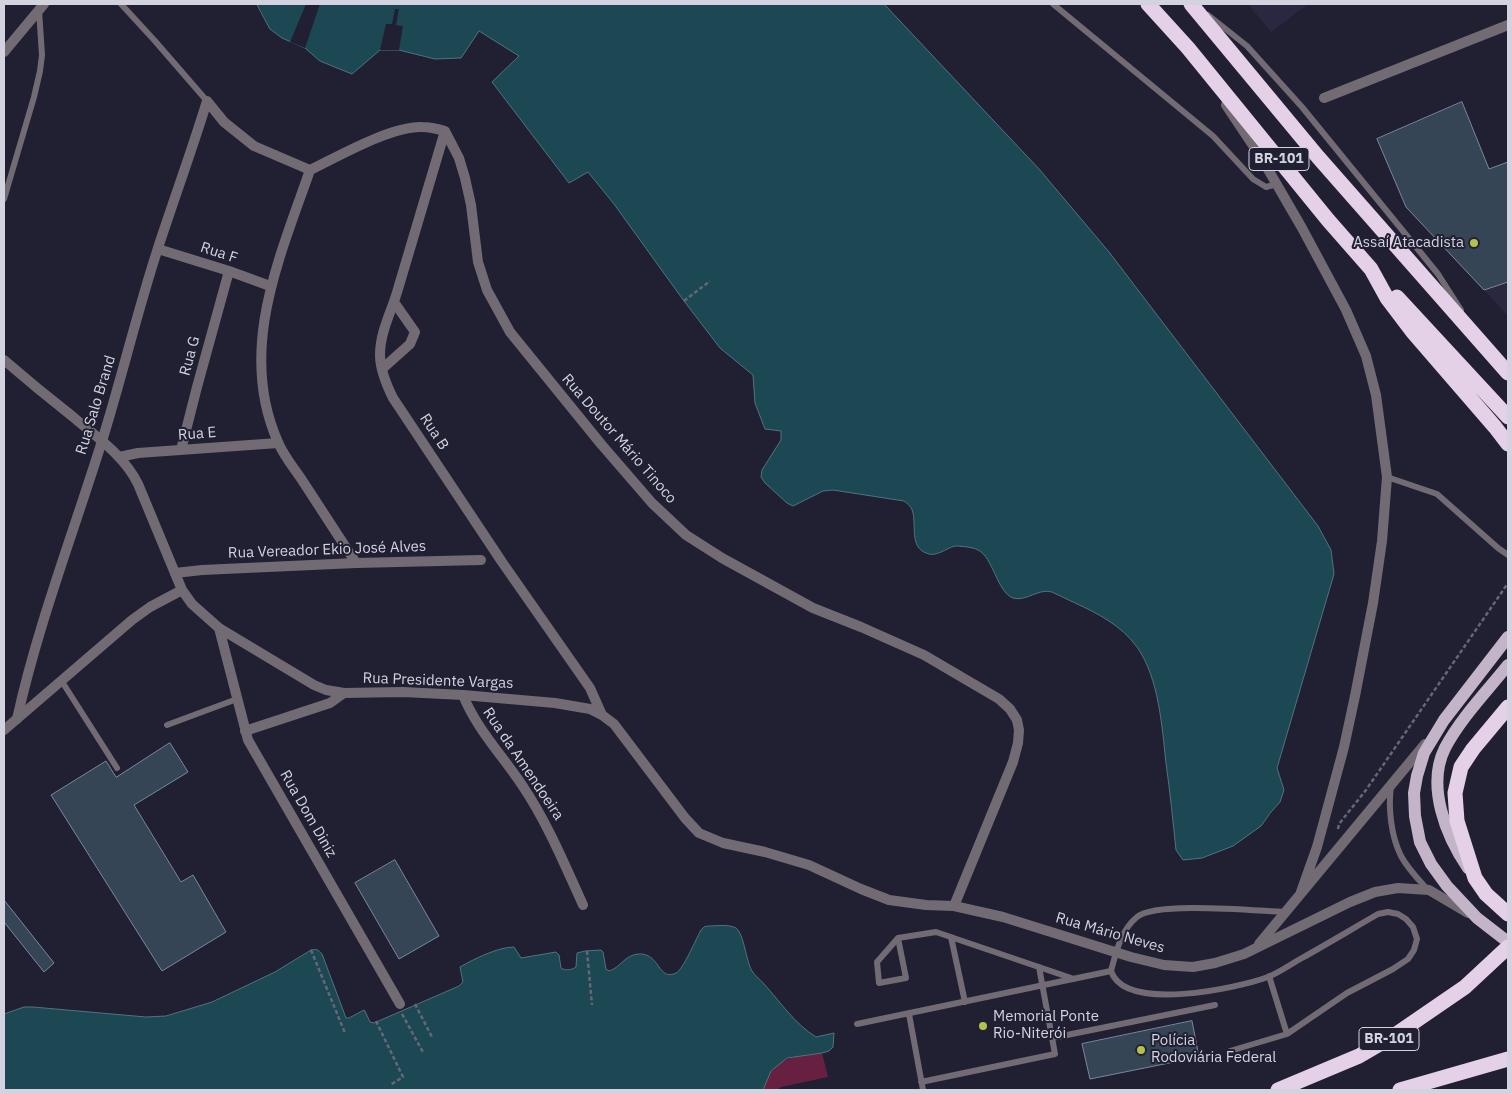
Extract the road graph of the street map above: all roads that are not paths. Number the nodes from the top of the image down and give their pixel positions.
1 (121, 4) edge
2 (1053, 4) edge
3 (1148, 4) edge
4 (1192, 4) edge
5 (38, 6) edge
6 (1508, 25) edge
7 (1188, 48) junction
8 (4, 52) edge
9 (1324, 98) dead end
10 (207, 101) junction
11 (445, 132) junction
12 (310, 170) junction
13 (1277, 184) junction
14 (4, 199) edge
15 (158, 249) junction
16 (1371, 269) junction
17 (229, 271) junction
18 (270, 286) junction
19 (394, 302) junction
20 (1482, 343) junction
21 (4, 360) edge
22 (382, 369) junction
23 (1508, 373) edge
24 (1508, 417) edge
25 (102, 441) junction
26 (278, 443) junction
27 (1508, 444) edge
28 (181, 450) junction
29 (119, 457) junction
30 (1387, 477) junction
31 (1508, 555) edge
32 (481, 560) dead end
33 (356, 563) junction
34 (175, 573) junction
35 (182, 590) junction
36 (219, 628) junction
37 (1508, 637) edge
38 (1508, 665) edge
39 (61, 680) junction
40 (344, 693) junction
41 (463, 695) junction
42 (236, 699) junction
43 (1508, 707) edge
44 (602, 715) junction
45 (16, 719) junction
46 (1444, 720) junction
47 (167, 725) dead end
48 (4, 730) edge
49 (245, 731) junction
50 (117, 768) dead end
51 (1392, 785) junction
52 (1475, 878) junction
53 (1429, 890) junction
54 (1301, 892) junction
55 (583, 905) dead end
56 (954, 906) junction
57 (1285, 912) junction
58 (1508, 914) edge
59 (1477, 918) junction
60 (951, 937) junction
61 (898, 938) junction
62 (1508, 942) edge
63 (1256, 947) junction
64 (1508, 947) edge
65 (1116, 952) junction
66 (1039, 967) junction
67 (1111, 971) junction
68 (1269, 976) junction
69 (1074, 979) junction
70 (1043, 986) junction
71 (965, 1002) junction
72 (1215, 1005) dead end
73 (401, 1007) road end
74 (909, 1014) junction
75 (856, 1024) dead end
76 (1287, 1034) junction
77 (1052, 1038) junction
78 (1230, 1051) dead end
79 (1508, 1059) edge
80 (922, 1082) junction
81 (922, 1090) edge
82 (1278, 1090) edge
83 (1400, 1090) edge

1 - 10 lane
2 - 13 lane
3 - 7 highway, BR-101
4 - 20 highway, BR-101
4 - 20 lane
5 - 8 street
5 - 14 lane
6 - 9 street
7 - 13 street
7 - 16 highway, BR-101
10 - 12 street
10 - 15 street, Rua Salo Brand
11 - 12 street
11 - 19 street, Rua B
11 - 56 street, Rua Doutor Mário Tinoco
12 - 18 street
13 - 30 street
15 - 17 street, Rua F
15 - 25 street, Rua Salo Brand
16 - 24 highway
16 - 27 highway, BR-101
17 - 18 street, Rua F
17 - 28 street, Rua G
18 - 26 street
19 - 22 street, Rua B
19 - 22 street
20 - 23 highway, BR-101
21 - 25 street, Rua Presidente Vargas
22 - 44 street, Rua B
25 - 29 street, Rua Presidente Vargas
25 - 45 street, Rua Salo Brand
26 - 28 street, Rua E
26 - 33 street
28 - 29 street, Rua E
29 - 34 street, Rua Presidente Vargas
30 - 31 lane
30 - 54 street
32 - 33 street, Rua Vereador Ekio José Alves
33 - 34 street, Rua Vereador Ekio José Alves
34 - 35 street, Rua Presidente Vargas
35 - 36 street, Rua Presidente Vargas
35 - 39 street
36 - 40 street, Rua Presidente Vargas
36 - 42 street, Rua Dom Diniz
37 - 46 main road
38 - 52 main road
39 - 45 street
39 - 50 lane
40 - 41 street, Rua Presidente Vargas
40 - 49 street
41 - 44 street, Rua Presidente Vargas
41 - 55 street, Rua da Amendoeira
42 - 47 lane
42 - 49 street, Rua Dom Diniz
43 - 52 highway
44 - 56 street, Rua Presidente Vargas
45 - 48 street
46 - 51 street, Rua Mário Neves
46 - 59 main road
49 - 73 street, Rua Dom Diniz
51 - 53 lane
51 - 54 street, Rua Mário Neves
52 - 58 highway
53 - 59 street, Rua Mário Neves
53 - 63 street, Rua Mário Neves
54 - 57 street, Rua Mário Neves
56 - 65 street, Rua Mário Neves
57 - 63 street, Rua Mário Neves
57 - 65 lane
59 - 62 main road
60 - 61 lane
60 - 66 lane
60 - 71 lane
61 - 61 lane
63 - 65 street, Rua Mário Neves
64 - 82 highway, BR-101
65 - 67 lane
66 - 69 lane
66 - 70 lane
67 - 68 lane
67 - 69 lane
68 - 76 lane
68 - 76 lane
69 - 70 lane
70 - 71 lane
70 - 77 lane
71 - 74 lane
72 - 77 lane
74 - 75 lane
74 - 80 lane
76 - 78 lane
77 - 80 lane
79 - 83 highway
80 - 81 lane

